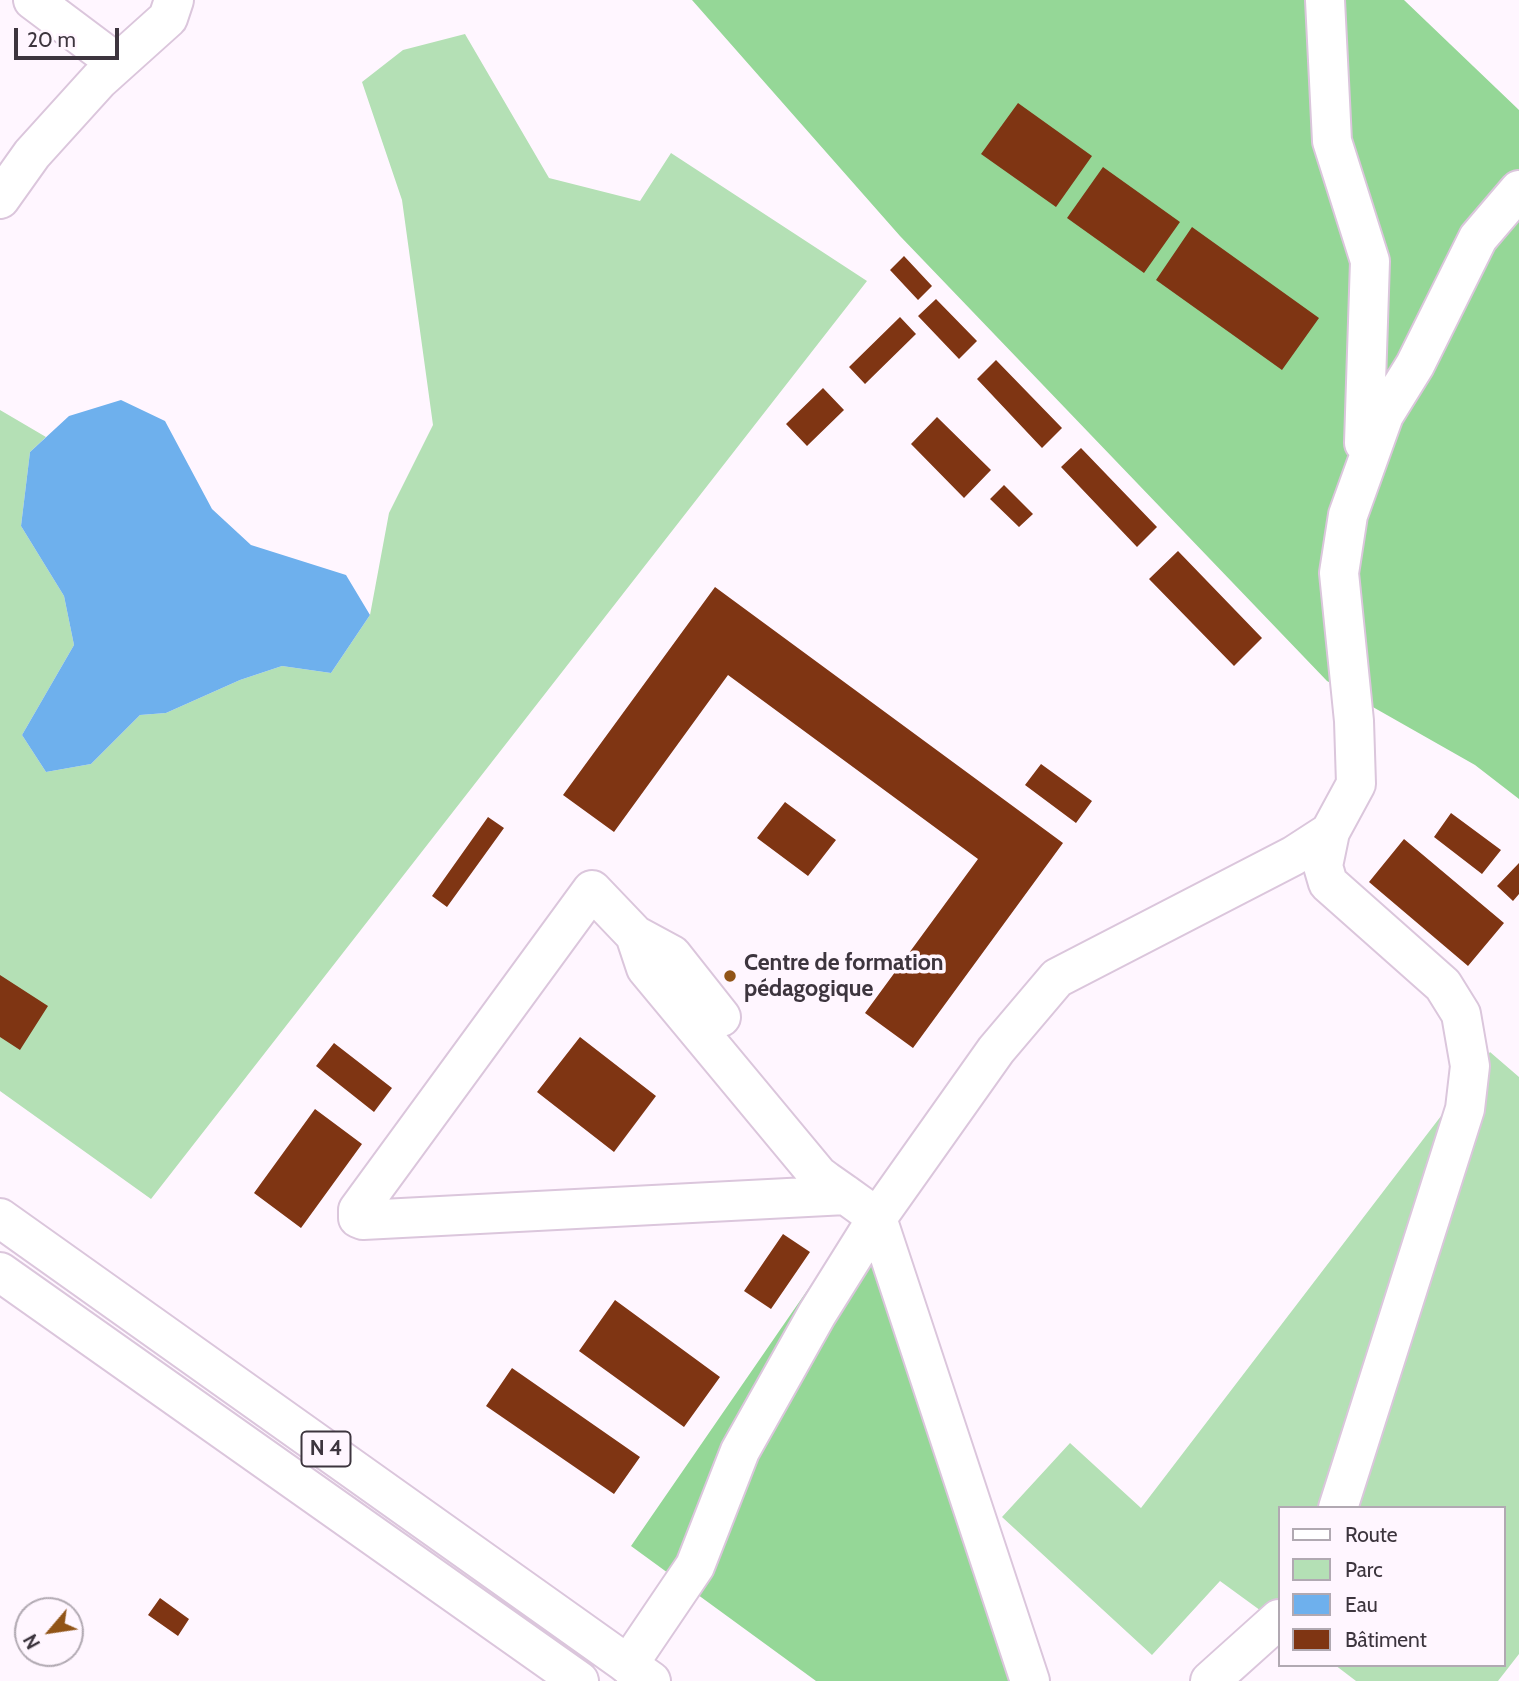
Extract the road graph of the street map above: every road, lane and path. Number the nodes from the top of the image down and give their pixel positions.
1 (33, 0) edge
2 (174, 0) edge
3 (1325, 0) edge
4 (117, 63) junction
5 (1519, 190) edge
6 (0, 199) edge
7 (1363, 471) junction
8 (1330, 832) junction
9 (863, 1207) junction
10 (0, 1218) edge
11 (0, 1272) edge
12 (1339, 1506) edge
13 (1278, 1620) edge
14 (640, 1673) edge
15 (579, 1681) edge
16 (1030, 1681) edge
17 (1210, 1681) edge

1 - 4 main road
2 - 4 main road
3 - 7 main road
4 - 6 main road
5 - 7 main road
7 - 8 main road
8 - 9 main road
8 - 12 main road
9 - 9 main road
9 - 14 main road
9 - 16 main road
10 - 14 main road, N 4
11 - 15 main road, N 4
13 - 17 main road

